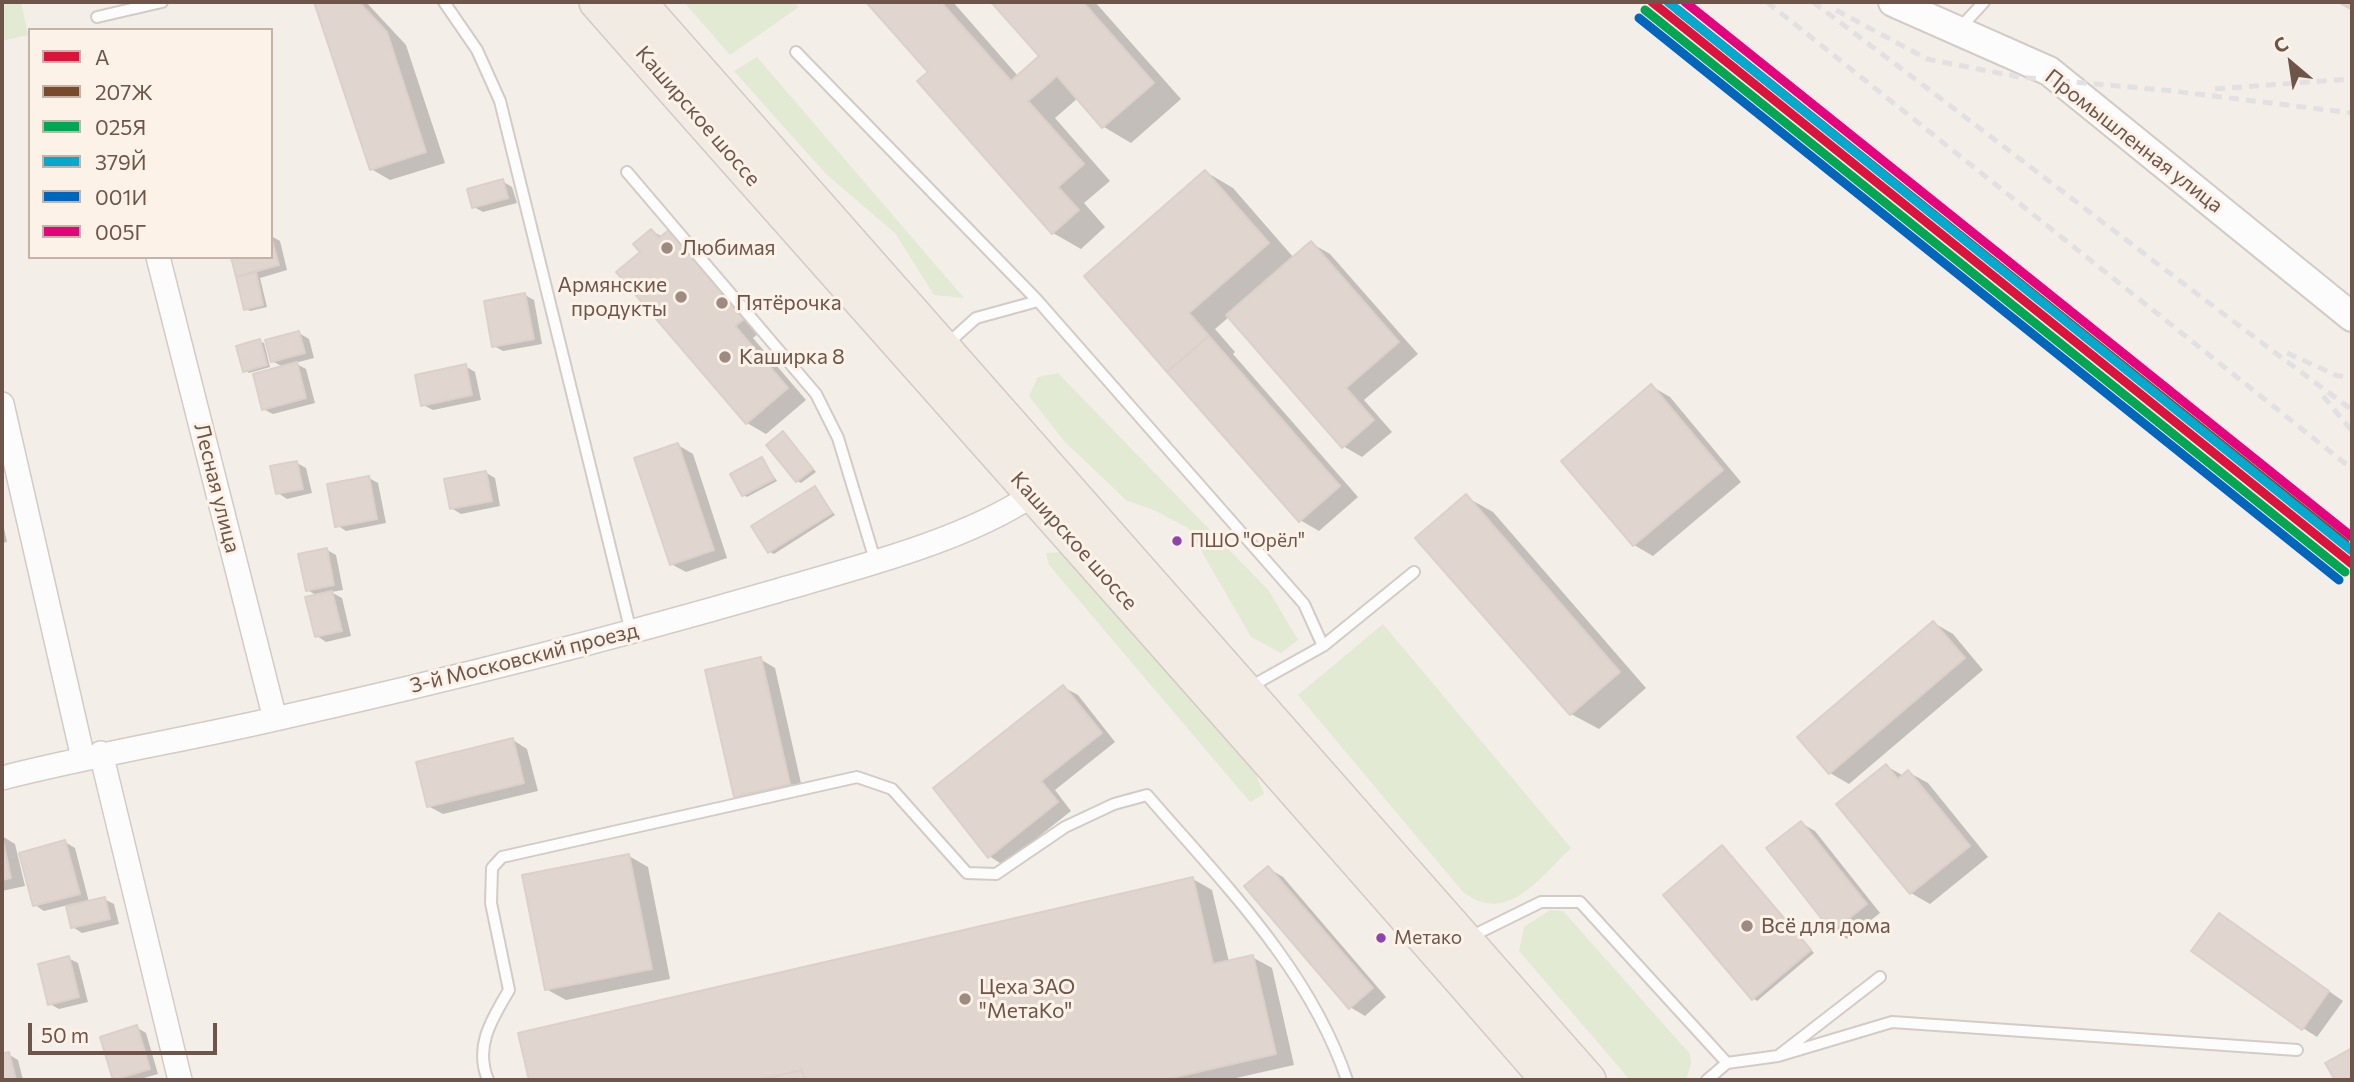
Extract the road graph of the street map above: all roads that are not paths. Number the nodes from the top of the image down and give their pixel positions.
1 (162, 2) edge
2 (444, 2) edge
3 (597, 2) edge
4 (638, 2) edge
5 (1893, 2) edge
6 (1984, 2) edge
7 (97, 17) dead end
8 (1958, 30) junction
9 (796, 52) dead end
10 (627, 172) dead end
11 (159, 259) edge
12 (1038, 301) junction
13 (2352, 317) edge
14 (942, 349) junction
15 (2, 404) edge
16 (1032, 495) junction
17 (875, 560) junction
18 (1414, 572) dead end
19 (631, 632) junction
20 (1323, 646) junction
21 (1246, 689) junction
22 (275, 719) junction
23 (92, 755) junction
24 (2, 778) edge
25 (1466, 939) junction
26 (1880, 977) dead end
27 (2297, 1050) dead end
28 (1777, 1056) junction
29 (1727, 1063) junction
30 (180, 1080) edge
31 (488, 1080) edge
32 (1348, 1080) edge
33 (1549, 1080) edge
34 (1588, 1080) edge
35 (1707, 1080) edge

1 - 7 lane
2 - 19 lane
3 - 16 main road, Каширское шоссе
4 - 14 main road, Каширское шоссе
5 - 8 street, Промышленная улица
6 - 8 lane
8 - 13 street, Промышленная улица
9 - 12 lane
10 - 17 lane
11 - 22 street, Лесная улица
12 - 14 lane
12 - 20 lane
14 - 21 main road, Каширское шоссе
15 - 23 street
16 - 17 street, 3-й Московский проезд
16 - 33 main road, Каширское шоссе
17 - 19 street, 3-й Московский проезд
18 - 20 lane
19 - 22 street, 3-й Московский проезд
20 - 21 lane
21 - 25 main road, Каширское шоссе
22 - 23 street, 3-й Московский проезд
23 - 24 street, 3-й Московский проезд
23 - 30 street
25 - 29 lane
25 - 34 main road, Каширское шоссе
26 - 28 lane
27 - 28 lane
28 - 29 lane
29 - 35 lane
31 - 32 lane

